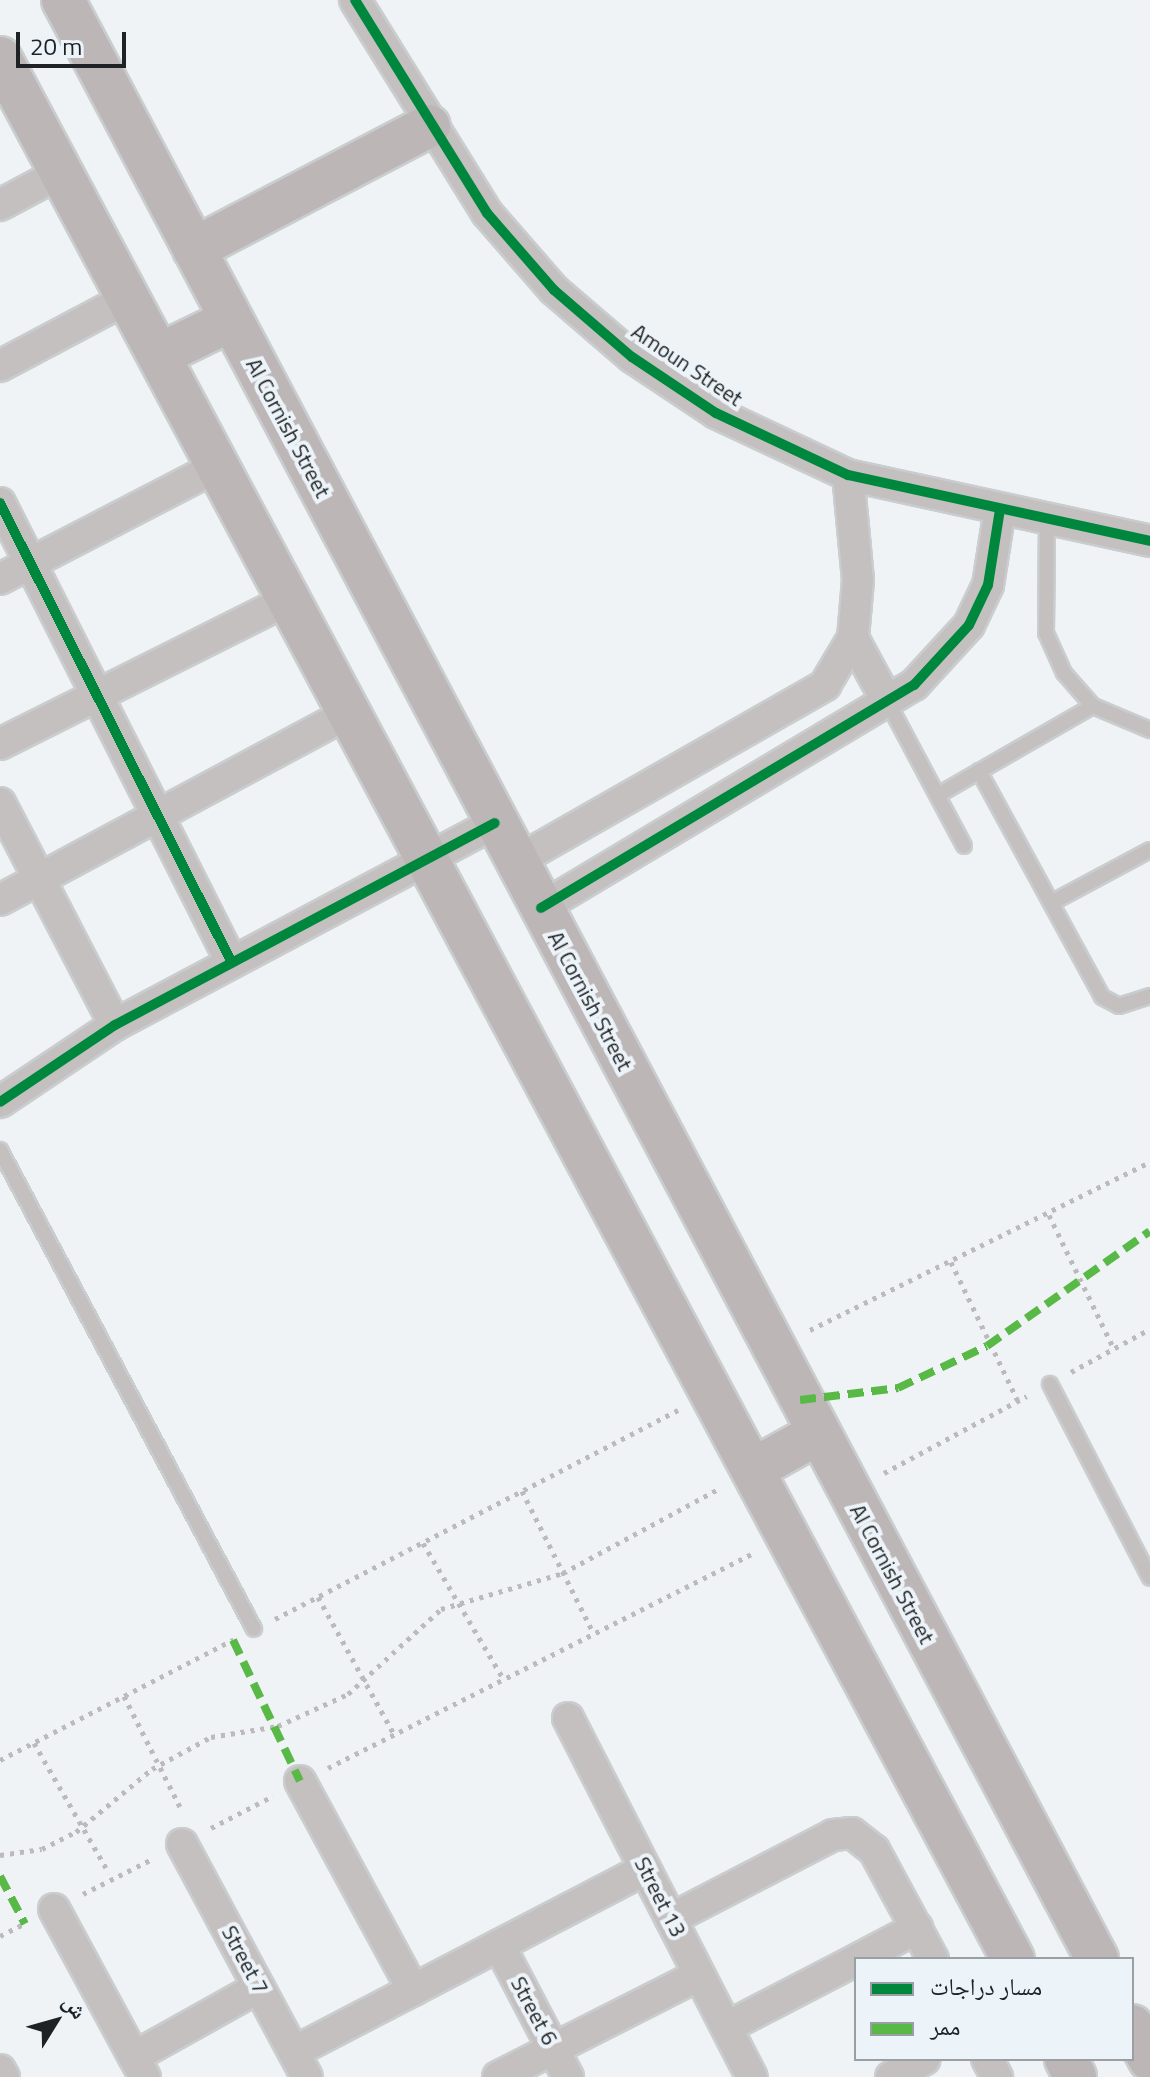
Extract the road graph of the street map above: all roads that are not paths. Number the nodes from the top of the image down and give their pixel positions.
1 (63, 0) edge
2 (355, 0) edge
3 (0, 58) edge
4 (429, 126) junction
5 (60, 173) junction
6 (0, 205) edge
7 (194, 249) junction
8 (128, 298) junction
9 (231, 320) junction
10 (159, 355) junction
11 (0, 366) edge
12 (218, 466) junction
13 (848, 475) junction
14 (0, 503) edge
15 (1000, 509) junction
16 (1047, 519) junction
17 (1150, 541) edge
18 (34, 562) junction
19 (0, 579) edge
20 (289, 599) junction
21 (853, 638) junction
22 (99, 695) junction
23 (887, 701) junction
24 (1093, 706) junction
25 (349, 713) junction
26 (1150, 730) edge
27 (0, 744) edge
28 (979, 771) junction
29 (938, 795) junction
30 (0, 803) edge
31 (159, 815) junction
32 (495, 823) junction
33 (964, 846) dead end
34 (1150, 850) edge
35 (428, 859) junction
36 (517, 861) junction
37 (39, 879) junction
38 (0, 900) edge
39 (1051, 903) junction
40 (541, 908) junction
41 (231, 961) junction
42 (1150, 996) edge
43 (115, 1025) junction
44 (0, 1101) edge
45 (0, 1150) edge
46 (1050, 1384) road end
47 (817, 1434) junction
48 (754, 1469) junction
49 (1150, 1578) edge
50 (254, 1629) road end
51 (568, 1718) dead end
52 (300, 1781) road end
53 (189, 1840) road end
54 (645, 1869) junction
55 (54, 1909) road end
56 (671, 1919) junction
57 (917, 1928) junction
58 (499, 1945) junction
59 (863, 1957) edge
60 (932, 1957) edge
61 (1012, 1957) edge
62 (1096, 1957) edge
63 (854, 1962) edge
64 (699, 1975) junction
65 (259, 1987) junction
66 (413, 1990) junction
67 (727, 2027) junction
68 (1134, 2030) edge
69 (554, 2049) junction
70 (1150, 2060) edge
71 (921, 2061) edge
72 (301, 2065) edge
73 (140, 2067) edge
74 (0, 2070) edge
75 (749, 2076) edge
76 (4, 2077) edge
77 (498, 2077) edge
78 (568, 2077) edge
79 (891, 2077) edge

1 - 7 main road, Al Cornish Street
2 - 4 street, Amoun Street
3 - 5 main road
4 - 7 main road
4 - 13 street, Amoun Street
5 - 6 street
5 - 8 main road
7 - 9 main road, Al Cornish Street
8 - 10 main road
8 - 11 street
9 - 10 main road
9 - 32 main road, Al Cornish Street
10 - 12 main road
12 - 18 street
12 - 20 main road
13 - 15 street, Amoun Street
13 - 21 street
14 - 18 street
15 - 16 street, Amoun Street
15 - 23 street
16 - 17 street, Amoun Street
16 - 24 lane
18 - 19 street
18 - 22 street
20 - 22 street
20 - 25 main road
21 - 23 street
21 - 36 street
22 - 27 street
22 - 31 street
23 - 29 lane
23 - 40 street
24 - 26 lane
24 - 28 lane
25 - 31 street
25 - 35 main road
28 - 29 lane
28 - 39 lane
29 - 33 lane
30 - 37 street
31 - 37 street
31 - 41 street
32 - 35 street
32 - 36 main road, Al Cornish Street
34 - 39 lane
35 - 41 street
35 - 48 main road
36 - 40 main road, Al Cornish Street
37 - 38 street
37 - 43 street
39 - 42 lane
40 - 47 main road, Al Cornish Street
41 - 43 street
43 - 44 street
45 - 50 lane
46 - 49 lane
47 - 48 main road
47 - 62 main road, Al Cornish Street
48 - 61 main road
51 - 54 street, Street 13
52 - 66 street
53 - 65 street, Street 7
54 - 56 street, Street 13
54 - 58 street
55 - 73 street
56 - 57 street
56 - 64 street, Street 13
57 - 59 street
57 - 60 street
58 - 66 street
58 - 69 street, Street 6
63 - 67 street
64 - 67 street, Street 13
64 - 69 street
65 - 72 street, Street 7
65 - 73 street
66 - 72 street
67 - 75 street, Street 13
68 - 70 main road
69 - 77 street
69 - 78 street, Street 6
71 - 79 street
74 - 76 street

